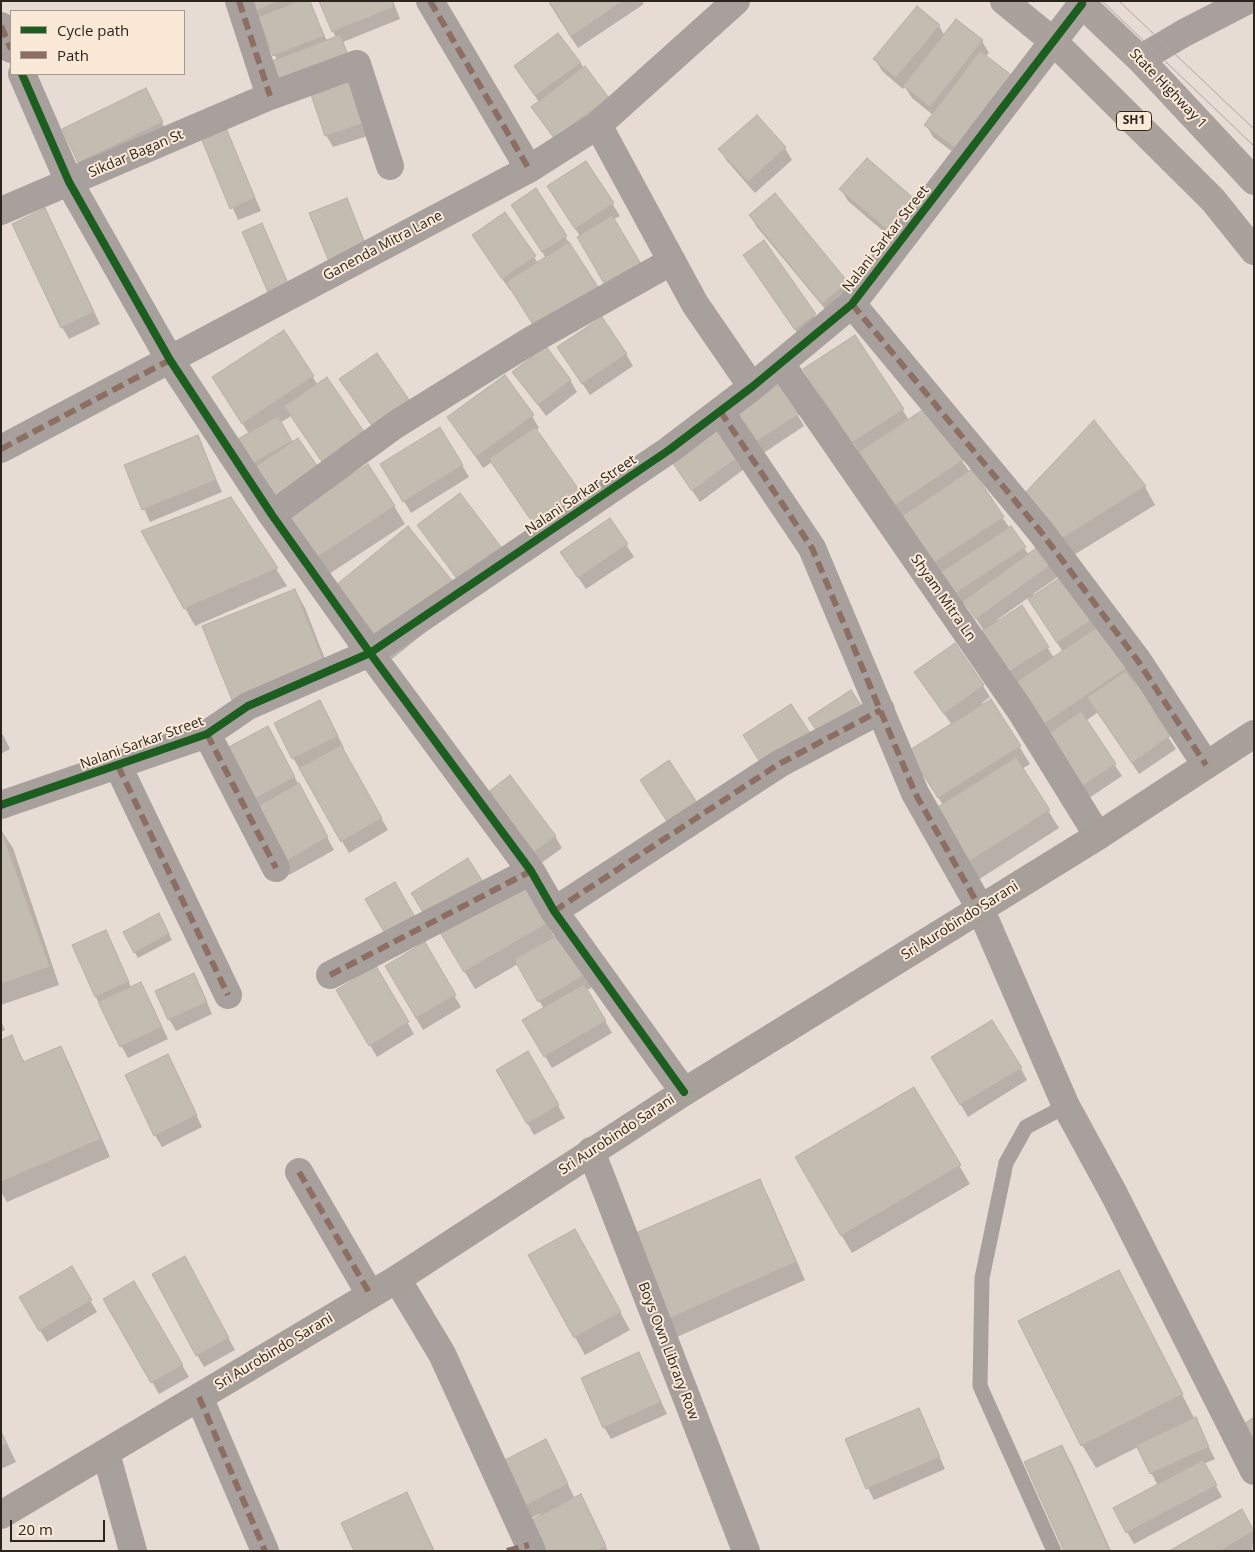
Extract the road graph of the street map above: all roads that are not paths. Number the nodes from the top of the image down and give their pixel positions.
1 (239, 1) edge
2 (430, 1) edge
3 (736, 1) edge
4 (1004, 1) edge
5 (1246, 1) edge
6 (1081, 3) edge
7 (1, 26) edge
8 (1054, 42) junction
9 (10, 47) edge
10 (1140, 59) junction
11 (22, 75) edge
12 (270, 96) junction
13 (598, 125) junction
14 (390, 166) dead end
15 (528, 169) junction
16 (1254, 181) edge
17 (69, 182) junction
18 (1, 211) edge
19 (1254, 251) edge
20 (672, 261) junction
21 (852, 304) junction
22 (170, 360) junction
23 (781, 364) junction
24 (752, 387) junction
25 (720, 411) junction
26 (1, 449) edge
27 (272, 515) junction
28 (370, 653) junction
29 (881, 710) junction
30 (207, 734) junction
31 (1254, 734) edge
32 (1206, 765) junction
33 (118, 766) junction
34 (1, 805) edge
35 (1098, 836) junction
36 (276, 868) dead end
37 (531, 871) junction
38 (980, 908) junction
39 (554, 910) junction
40 (330, 975) dead end
41 (228, 995) dead end
42 (684, 1092) junction
43 (1066, 1106) junction
44 (591, 1151) junction
45 (299, 1172) dead end
46 (397, 1279) junction
47 (370, 1294) junction
48 (199, 1397) junction
49 (106, 1453) junction
50 (1254, 1471) edge
51 (1, 1514) edge
52 (523, 1549) edge
53 (133, 1551) edge
54 (265, 1551) edge
55 (746, 1551) edge
56 (1054, 1551) edge

1 - 12 street
2 - 15 street
3 - 13 street, Ganenda Mitra Lane
4 - 8 main road, SH1
5 - 10 street
6 - 8 street, Nalani Sarkar Street
6 - 10 main road, State Highway 1
7 - 9 street
8 - 19 main road, SH1
8 - 21 street, Nalani Sarkar Street
10 - 16 main road, State Highway 1
11 - 17 street
12 - 14 street, Sikdar Bagan St
12 - 17 street, Sikdar Bagan St
13 - 15 street, Ganenda Mitra Lane
13 - 20 street
15 - 22 street, Ganenda Mitra Lane
17 - 18 street, Sikdar Bagan St
17 - 22 street
20 - 24 street
20 - 27 street
21 - 23 street, Nalani Sarkar Street
21 - 32 street
22 - 26 street, Ganenda Mitra Lane
22 - 27 street
23 - 24 street, Nalani Sarkar Street
23 - 35 street, Shyam Mitra Ln
24 - 25 street, Nalani Sarkar Street
25 - 28 street, Nalani Sarkar Street
25 - 29 street
27 - 28 street
28 - 30 street, Nalani Sarkar Street
28 - 37 street
29 - 38 street
29 - 39 street
30 - 33 street, Nalani Sarkar Street
30 - 36 street
31 - 32 main road, Sri Aurobindo Sarani
32 - 35 main road, Sri Aurobindo Sarani
33 - 34 street, Nalani Sarkar Street
33 - 41 street
35 - 38 main road, Sri Aurobindo Sarani
37 - 39 street
37 - 40 street
38 - 42 main road, Sri Aurobindo Sarani
38 - 43 street
39 - 42 street
42 - 44 main road, Sri Aurobindo Sarani
43 - 50 street
43 - 56 lane
44 - 46 main road, Sri Aurobindo Sarani
44 - 55 street, Boys Own Library Row
45 - 47 street
46 - 47 main road, Sri Aurobindo Sarani
46 - 52 street
47 - 48 main road, Sri Aurobindo Sarani
48 - 49 main road, Sri Aurobindo Sarani
48 - 54 street
49 - 51 main road, Sri Aurobindo Sarani
49 - 53 street

